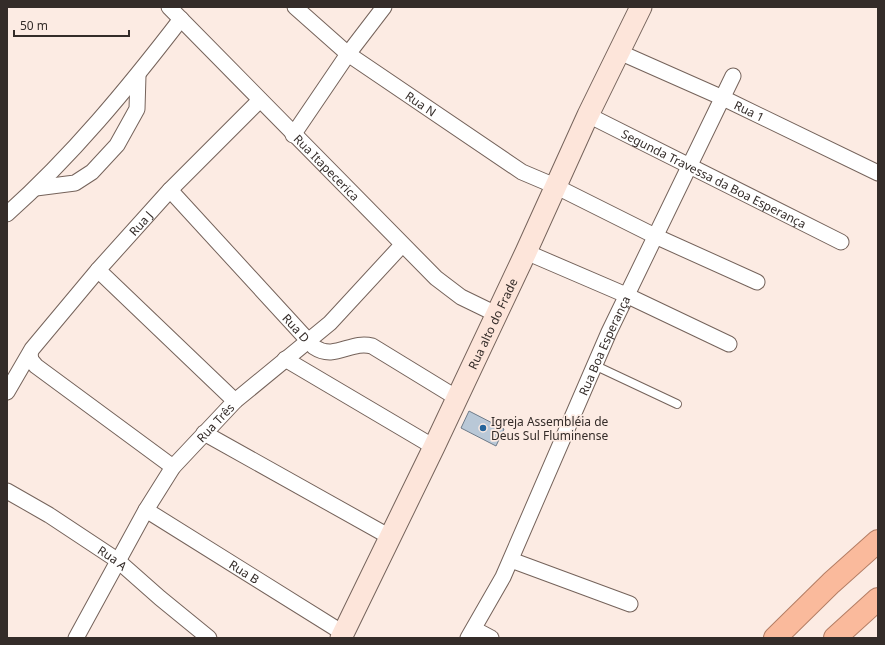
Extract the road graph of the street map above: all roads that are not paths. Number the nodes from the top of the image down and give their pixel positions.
1 (169, 7) edge
2 (295, 7) edge
3 (384, 7) edge
4 (641, 7) edge
5 (180, 19) junction
6 (619, 52) junction
7 (348, 54) junction
8 (138, 75) junction
9 (733, 76) dead end
10 (723, 98) junction
11 (260, 100) junction
12 (588, 115) junction
13 (294, 135) junction
14 (690, 167) junction
15 (878, 173) edge
16 (556, 186) junction
17 (36, 188) junction
18 (170, 190) junction
19 (7, 214) edge
20 (655, 236) junction
21 (840, 242) dead end
22 (402, 245) junction
23 (526, 252) junction
24 (98, 270) junction
25 (757, 282) dead end
26 (626, 295) junction
27 (496, 314) junction
28 (308, 342) junction
29 (729, 344) dead end
30 (30, 354) junction
31 (285, 359) junction
32 (594, 365) junction
33 (7, 392) edge
34 (457, 398) junction
35 (235, 401) junction
36 (677, 404) dead end
37 (204, 433) junction
38 (434, 447) junction
39 (173, 467) junction
40 (7, 491) edge
41 (146, 510) junction
42 (390, 537) junction
43 (878, 541) edge
44 (117, 560) junction
45 (511, 560) junction
46 (878, 599) edge
47 (630, 604) dead end
48 (471, 634) edge
49 (342, 635) edge
50 (202, 636) edge
51 (76, 638) edge
52 (491, 638) edge
53 (775, 638) edge
54 (835, 638) edge

1 - 5 street, Rua Itapecerica
2 - 7 street, Rua N
3 - 7 street
4 - 6 main road, Rua alto do Frade
5 - 8 street
5 - 11 street, Rua Itapecerica
6 - 10 street, Rua 1
6 - 12 main road, Rua alto do Frade
7 - 13 street
7 - 16 street, Rua N
8 - 17 street
8 - 17 street
9 - 10 street, Rua Boa Esperança
10 - 14 street, Rua Boa Esperança
10 - 15 street, Rua 1
11 - 13 street, Rua Itapecerica
11 - 18 street, Rua J
12 - 14 street, Segunda Travessa da Boa Esperança
12 - 16 main road, Rua alto do Frade
13 - 22 street, Rua Itapecerica
14 - 20 street, Rua Boa Esperança
14 - 21 street, Segunda Travessa da Boa Esperança
16 - 20 street, Rua N
16 - 23 main road, Rua alto do Frade
17 - 19 street
18 - 24 street, Rua J
18 - 28 street, Rua D
20 - 25 street, Rua N
20 - 26 street, Rua Boa Esperança
22 - 27 street, Rua Itapecerica
22 - 28 street, Rua Três
23 - 26 street
23 - 27 main road, Rua alto do Frade
24 - 30 street, Rua J
24 - 35 street
26 - 29 street
26 - 32 street, Rua Boa Esperança
27 - 34 main road, Rua alto do Frade
28 - 31 street, Rua Três
28 - 34 street, Rua D
30 - 33 street, Rua J
30 - 39 street
31 - 35 street, Rua Três
31 - 38 street
32 - 36 lane
32 - 45 street, Rua Boa Esperança
34 - 38 main road, Rua alto do Frade
35 - 37 street, Rua Três
37 - 39 street, Rua Três
37 - 42 street
38 - 42 main road, Rua alto do Frade
39 - 41 street, Rua Três
40 - 44 street, Rua A
41 - 44 street, Rua Três
41 - 49 street, Rua B
42 - 49 main road, Rua alto do Frade
43 - 53 highway
44 - 50 street, Rua A
44 - 51 street, Rua Três
45 - 47 street
45 - 48 street, Rua Boa Esperança
46 - 54 highway
48 - 52 street

